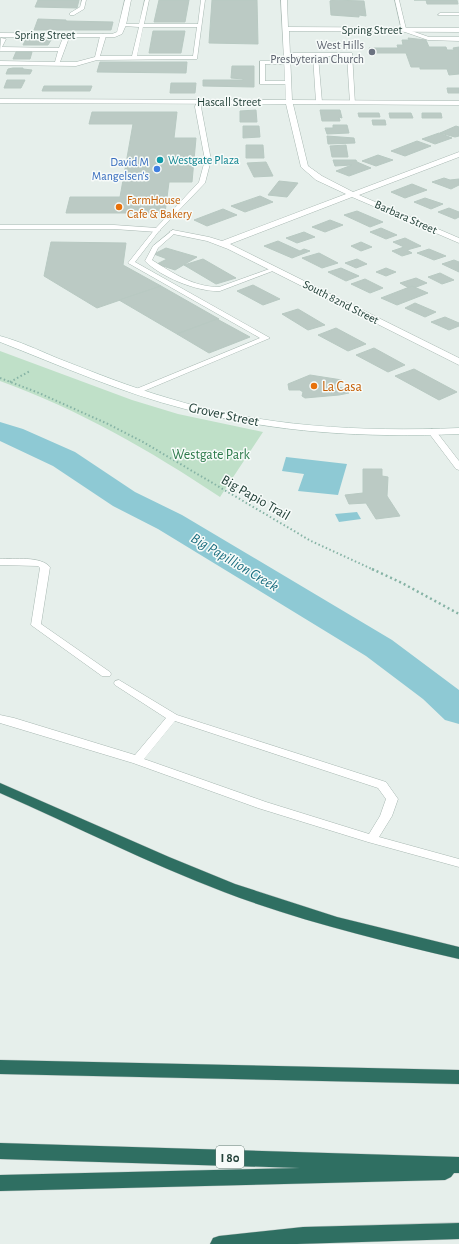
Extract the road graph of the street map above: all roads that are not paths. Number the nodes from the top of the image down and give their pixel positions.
1 (84, 0) edge
2 (128, 0) edge
3 (147, 0) edge
4 (203, 0) edge
5 (284, 0) edge
6 (397, 0) edge
7 (72, 14) dead end
8 (440, 14) dead end
9 (459, 14) edge
10 (123, 25) junction
11 (143, 25) junction
12 (200, 26) junction
13 (286, 29) junction
14 (405, 30) junction
15 (459, 30) edge
16 (67, 36) junction
17 (102, 36) junction
18 (2, 37) edge
19 (459, 39) edge
20 (0, 48) edge
21 (61, 50) junction
22 (287, 54) junction
23 (315, 54) junction
24 (97, 58) junction
25 (134, 58) junction
26 (287, 62) junction
27 (0, 63) edge
28 (57, 64) junction
29 (288, 83) junction
30 (0, 101) edge
31 (199, 102) junction
32 (289, 102) junction
33 (319, 102) junction
34 (353, 103) junction
35 (459, 103) edge
36 (459, 154) edge
37 (352, 194) junction
38 (0, 227) edge
39 (157, 230) junction
40 (174, 232) joint
41 (459, 241) edge
42 (222, 244) junction
43 (274, 268) junction
44 (0, 339) edge
45 (459, 362) edge
46 (139, 391) junction
47 (459, 431) edge
48 (432, 432) junction
49 (459, 467) edge
50 (1, 565) edge
51 (106, 674) dead end
52 (119, 683) dead end
53 (173, 717) junction
54 (0, 719) edge
55 (137, 760) junction
56 (0, 788) edge
57 (372, 839) junction
58 (459, 863) edge
59 (459, 953) edge
60 (0, 1067) edge
61 (459, 1077) edge
62 (0, 1150) edge
63 (459, 1165) edge
64 (459, 1172) edge
65 (0, 1183) edge
66 (459, 1231) edge
67 (219, 1244) edge

1 - 7 lane
2 - 10 street
3 - 11 lane
4 - 12 lane
5 - 13 street, Barbara Street
6 - 14 lane
8 - 9 lane
10 - 11 lane
10 - 17 street, Spring Street
11 - 12 lane
11 - 25 lane
12 - 25 lane
13 - 14 street, Spring Street
13 - 22 street, Barbara Street
14 - 15 street, Spring Street
14 - 19 lane
16 - 17 street, Spring Street
16 - 18 street, Spring Street
16 - 21 lane
17 - 24 lane
18 - 20 lane
20 - 21 lane
21 - 28 lane
22 - 23 lane
22 - 26 street, Barbara Street
23 - 33 lane
23 - 34 lane
24 - 25 lane
24 - 28 lane
26 - 29 street, Barbara Street
26 - 29 lane
27 - 28 lane
29 - 32 street, Barbara Street
30 - 31 street, Hascall Street
31 - 32 street, Hascall Street
31 - 39 lane
32 - 33 street, Hascall Street
32 - 37 street, Barbara Street
33 - 34 street, Hascall Street
34 - 35 street, Hascall Street
36 - 37 street
37 - 41 street, Barbara Street
37 - 42 street
38 - 39 street
39 - 46 lane
40 - 42 street, South 82nd Street
40 - 43 lane
42 - 43 street, South 82nd Street
43 - 45 street, South 82nd Street
44 - 46 street, Grover Street
46 - 48 street, Grover Street
47 - 48 street, Grover Street
48 - 49 lane
50 - 51 lane
52 - 53 lane
53 - 55 lane
53 - 57 lane
54 - 55 lane
55 - 57 lane
56 - 59 highway
57 - 58 lane
60 - 61 highway
62 - 63 highway, I 80
64 - 65 highway
66 - 67 highway

